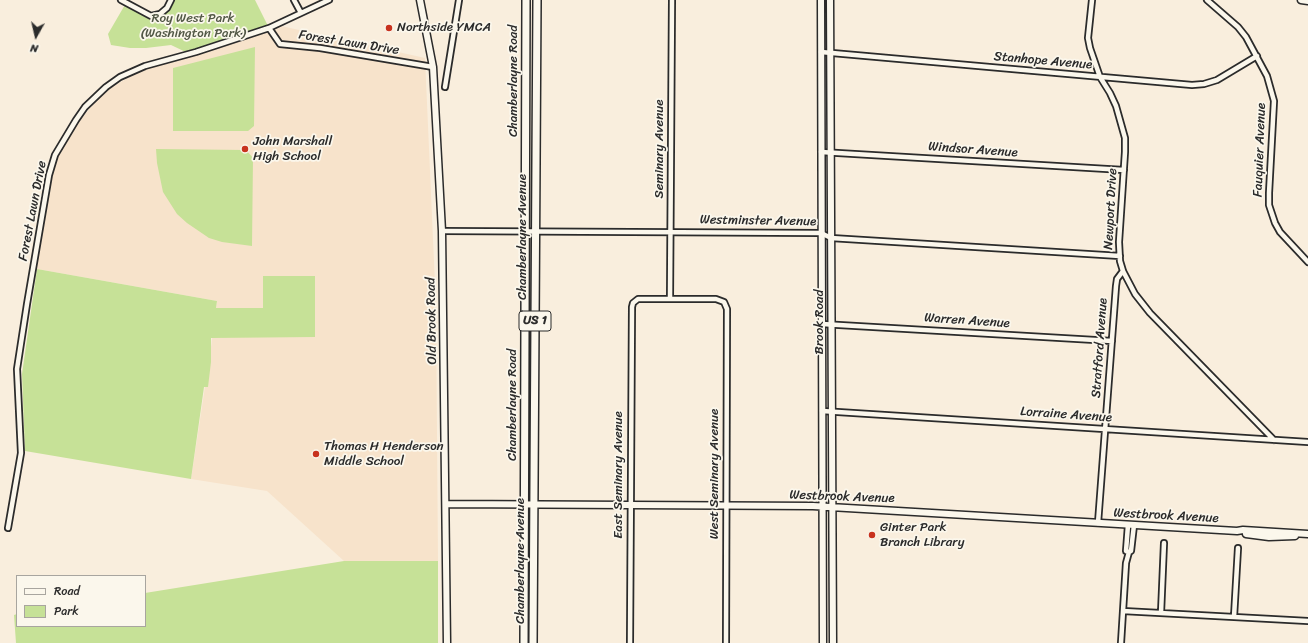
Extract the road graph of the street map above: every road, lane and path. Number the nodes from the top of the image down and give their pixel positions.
1 (121, 0) edge
2 (171, 0) edge
3 (294, 0) edge
4 (329, 0) edge
5 (420, 0) edge
6 (459, 0) edge
7 (526, 0) edge
8 (537, 0) edge
9 (672, 0) edge
10 (821, 0) edge
11 (830, 0) edge
12 (1092, 0) edge
13 (1207, 0) edge
14 (1301, 0) edge
15 (1308, 1) edge
16 (301, 13) junction
17 (269, 28) junction
18 (821, 52) junction
19 (830, 53) junction
20 (1257, 56) junction
21 (433, 67) junction
22 (1100, 77) junction
23 (445, 87) dead end
24 (821, 152) junction
25 (831, 152) junction
26 (1124, 170) junction
27 (442, 231) junction
28 (526, 231) junction
29 (535, 231) junction
30 (671, 232) junction
31 (821, 233) junction
32 (831, 238) junction
33 (1120, 256) junction
34 (1308, 262) edge
35 (1123, 272) junction
36 (670, 299) junction
37 (822, 324) junction
38 (832, 324) junction
39 (1112, 341) junction
40 (822, 411) junction
41 (832, 412) junction
42 (1106, 428) junction
43 (1274, 440) junction
44 (1308, 442) edge
45 (446, 504) junction
46 (525, 505) junction
47 (533, 505) junction
48 (630, 505) junction
49 (726, 505) junction
50 (822, 507) junction
51 (832, 507) junction
52 (1098, 523) junction
53 (1131, 525) junction
54 (8, 528) dead end
55 (1237, 531) junction
56 (1308, 534) edge
57 (1308, 537) edge
58 (1164, 543) dead end
59 (1238, 548) dead end
60 (1123, 611) junction
61 (1161, 613) junction
62 (1234, 617) junction
63 (1308, 621) edge
64 (447, 643) edge
65 (524, 643) edge
66 (532, 643) edge
67 (630, 643) edge
68 (726, 643) edge
69 (823, 643) edge
70 (833, 643) edge
71 (1121, 643) edge

1 - 2 street
3 - 16 street
4 - 16 street, Forest Lawn Drive
5 - 21 street, Old Brook Road
6 - 23 street
7 - 28 main road, Chamberlayne Road / US 1
8 - 29 main road, Chamberlayne Avenue / US 1
9 - 30 street, Seminary Avenue
10 - 18 street, Brook Road
11 - 19 street, Brook Road
12 - 22 street, Newport Drive
13 - 20 street, Fauquier Avenue
14 - 15 street
16 - 17 street, Forest Lawn Drive
17 - 21 street, Forest Lawn Drive
17 - 54 street, Forest Lawn Drive
18 - 19 street, Stanhope Avenue
18 - 24 street, Brook Road
19 - 22 street, Stanhope Avenue
19 - 25 street, Brook Road
20 - 22 street, Stanhope Avenue
20 - 34 street, Fauquier Avenue
21 - 27 street, Old Brook Road
22 - 26 street, Newport Drive
24 - 25 street, Windsor Avenue
24 - 31 street, Brook Road
25 - 26 street, Windsor Avenue
25 - 32 street, Brook Road
26 - 33 street, Newport Drive
27 - 28 street, Westminster Avenue
27 - 45 street, Old Brook Road
28 - 29 street, Westminster Avenue
28 - 46 main road, Chamberlayne Road / US 1
29 - 30 street, Westminster Avenue
29 - 47 main road, Chamberlayne Avenue / US 1
30 - 31 street, Westminster Avenue
30 - 36 street, Seminary Avenue
31 - 32 street, Westminster Avenue
31 - 37 street, Brook Road
32 - 33 street, Westminster Avenue
32 - 38 street, Brook Road
33 - 35 street, Newport Drive
35 - 39 street, Stratford Avenue
35 - 43 street, Newport Drive
36 - 48 street, East Seminary Avenue
36 - 49 street, West Seminary Avenue
37 - 38 street, Warren Avenue
37 - 40 street, Brook Road
38 - 39 street, Warren Avenue
38 - 41 street, Brook Road
39 - 42 street, Stratford Avenue
40 - 41 street, Lorraine Avenue
40 - 50 street, Brook Road
41 - 42 street, Lorraine Avenue
41 - 51 street, Brook Road
42 - 43 street, Lorraine Avenue
42 - 52 street, Stratford Avenue
43 - 44 street, Lorraine Avenue
45 - 46 street, Westbrook Avenue
45 - 64 street, Old Brook Road
46 - 47 street, Westbrook Avenue
46 - 65 main road, Chamberlayne Road / US 1
47 - 48 street, Westbrook Avenue
47 - 66 main road, Chamberlayne Avenue / US 1
48 - 49 street, Westbrook Avenue
48 - 67 street, East Seminary Avenue
49 - 50 street, Westbrook Avenue
49 - 68 street, West Seminary Avenue
50 - 51 street, Westbrook Avenue
50 - 69 street, Brook Road
51 - 52 street, Westbrook Avenue
51 - 70 street, Brook Road
52 - 53 street, Westbrook Avenue
53 - 55 street, Westbrook Avenue
53 - 60 street
55 - 56 street, Westbrook Avenue
55 - 57 street, Westbrook Avenue
58 - 61 street, Westbrook Avenue
59 - 62 street
60 - 61 street
60 - 71 street
61 - 62 street
62 - 63 street

